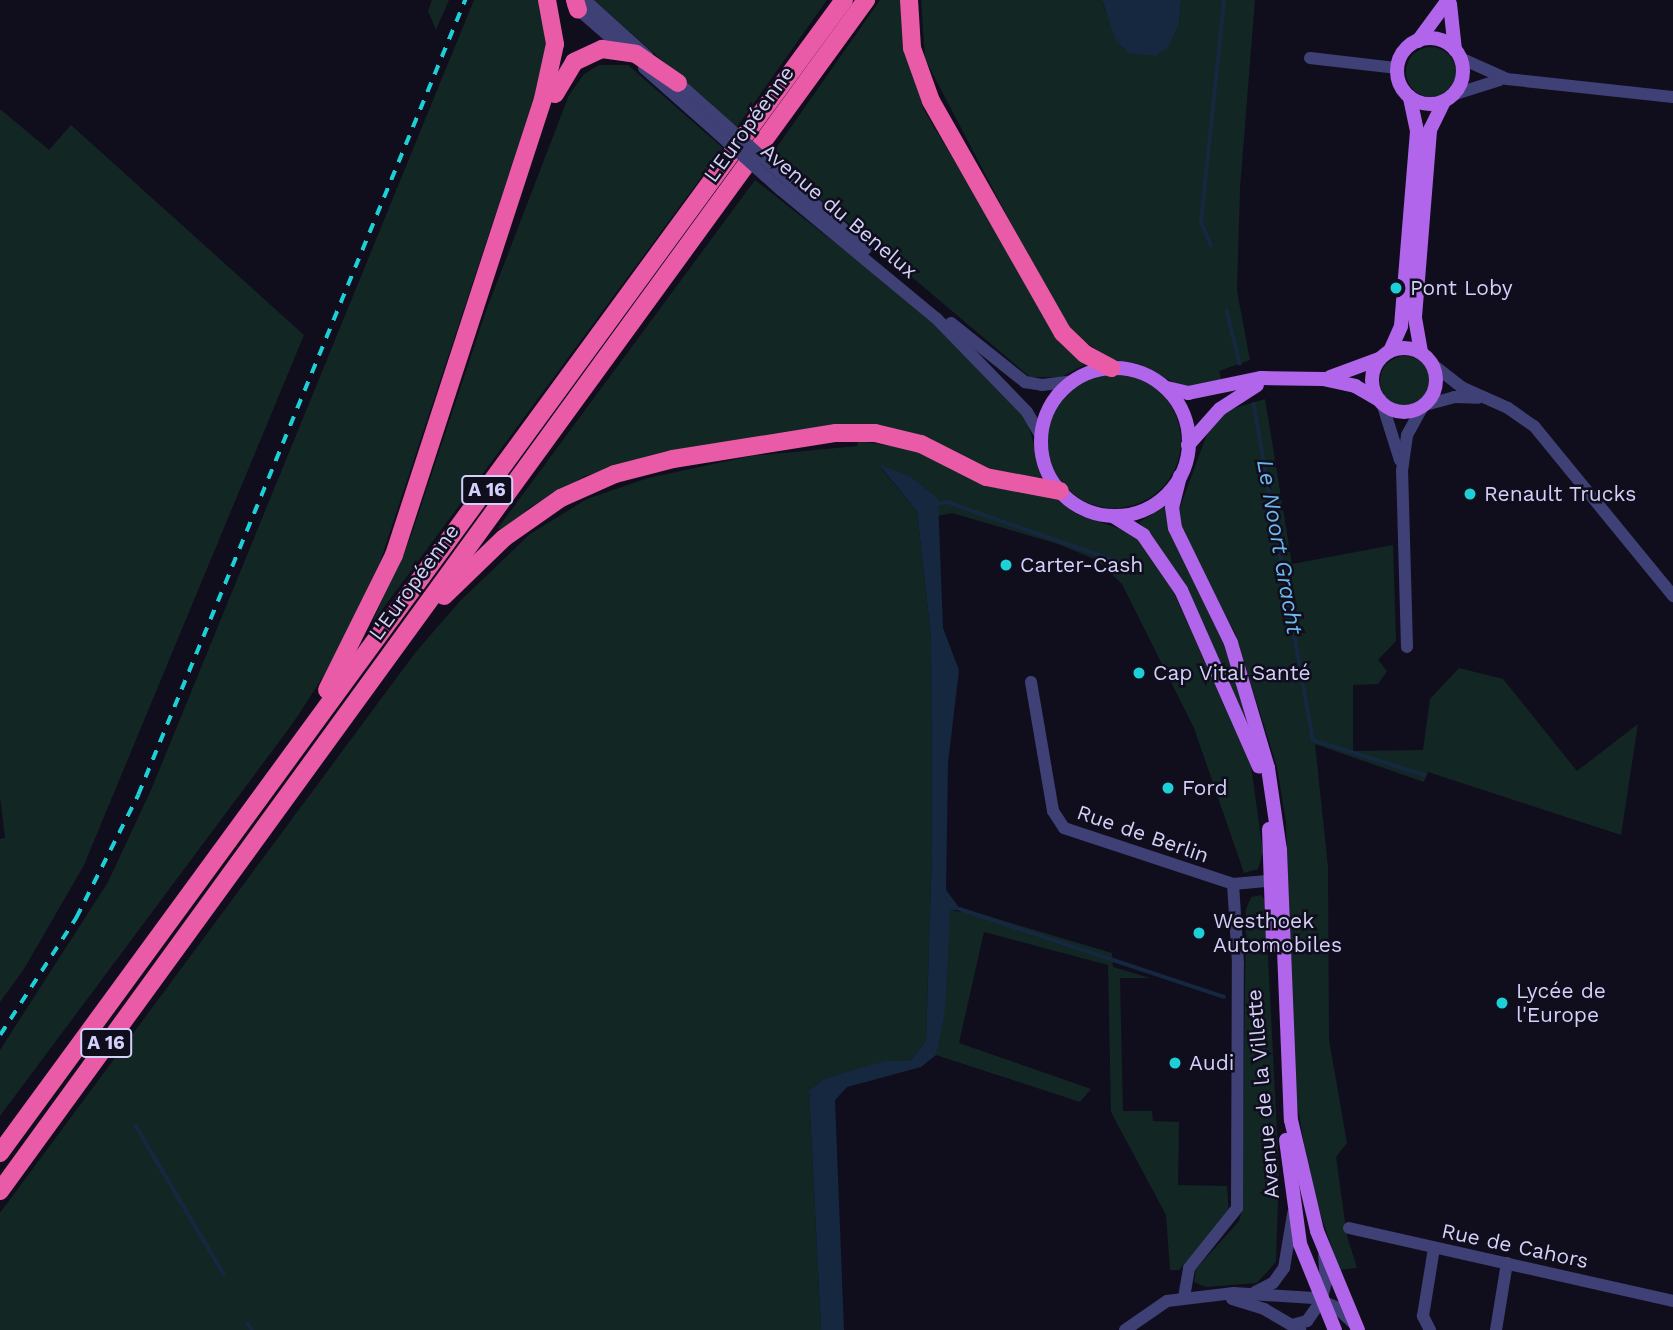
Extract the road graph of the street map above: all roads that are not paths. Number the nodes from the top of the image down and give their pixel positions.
1 (547, 0) edge
2 (844, 0) edge
3 (866, 0) edge
4 (909, 0) edge
5 (1449, 0) edge
6 (576, 2) edge
7 (1418, 41) junction
8 (625, 51) junction
9 (1457, 54) junction
10 (1310, 58) dead end
11 (1397, 68) junction
12 (1507, 79) junction
13 (678, 83) junction
14 (1410, 97) junction
15 (1673, 97) edge
16 (1448, 98) junction
17 (707, 116) junction
18 (785, 186) junction
19 (467, 334) junction
20 (1421, 352) junction
21 (1385, 355) junction
22 (1432, 363) junction
23 (1111, 368) junction
24 (1283, 378) junction
25 (1322, 379) junction
26 (1073, 381) junction
27 (1164, 386) junction
28 (1489, 400) junction
29 (1380, 402) junction
30 (1424, 406) junction
31 (1041, 436) junction
32 (1188, 445) junction
33 (1402, 471) junction
34 (1180, 476) junction
35 (1060, 491) junction
36 (1113, 516) junction
37 (1673, 596) edge
38 (1407, 647) dead end
39 (1031, 682) dead end
40 (1277, 880) junction
41 (1233, 884) junction
42 (212, 895) junction
43 (128, 978) junction
44 (0, 1153) edge
45 (0, 1191) edge
46 (1294, 1209) junction
47 (1349, 1228) dead end
48 (1434, 1248) junction
49 (1323, 1250) junction
50 (1507, 1263) junction
51 (1248, 1294) junction
52 (1208, 1295) junction
53 (1184, 1297) junction
54 (1321, 1301) junction
55 (1673, 1301) edge
56 (1296, 1327) edge
57 (1357, 1329) edge
58 (1125, 1330) edge
59 (1335, 1330) edge
60 (1430, 1330) edge
61 (1496, 1330) edge

1 - 19 highway
2 - 43 highway, L'Européenne / A 16
3 - 42 highway, L'Européenne / A 16
4 - 23 highway
5 - 7 main road
5 - 9 main road
6 - 8 street, Avenue du Benelux
6 - 13 street, Avenue du Benelux
7 - 9 main road
7 - 11 main road
8 - 13 highway
8 - 17 street, Avenue du Benelux
8 - 19 highway
9 - 12 street
9 - 16 main road
10 - 11 street
11 - 14 main road
12 - 15 street
12 - 16 street
13 - 17 street, Avenue du Benelux
14 - 16 main road
14 - 21 main road
16 - 20 main road
17 - 18 street, Avenue du Benelux, bridge
18 - 26 street, Avenue du Benelux
18 - 31 street, Avenue du Benelux
19 - 43 highway
20 - 21 main road
20 - 22 main road
21 - 25 main road
21 - 29 main road
22 - 28 street
22 - 30 main road
23 - 26 main road
23 - 27 main road
24 - 25 main road
24 - 27 main road
24 - 32 main road
25 - 29 main road
26 - 31 main road
27 - 32 main road
28 - 30 street
28 - 37 street
29 - 30 main road
29 - 33 street
30 - 33 street
31 - 35 main road
32 - 34 main road
33 - 38 street
34 - 36 main road
34 - 40 main road, Avenue de la Villette
35 - 36 main road
35 - 42 highway
36 - 40 main road, Avenue de la Villette
39 - 41 street, Rue de Berlin
40 - 41 street, Rue de Berlin
40 - 46 main road, Avenue de la Villette
40 - 49 main road, Avenue de la Villette
41 - 53 street
42 - 45 highway, L'Européenne / A 16
43 - 44 highway, L'Européenne / A 16
46 - 51 street
46 - 54 main road, Avenue de la Villette
47 - 48 street, Rue de Cahors
48 - 50 street, Rue de Cahors
48 - 60 street
49 - 54 street
49 - 57 main road, Avenue de la Villette
50 - 55 street, Rue de Cahors
50 - 61 street
51 - 52 street
51 - 54 street
52 - 53 street
52 - 56 street
53 - 58 street
54 - 56 street
54 - 57 street
54 - 59 main road, Avenue de la Villette

